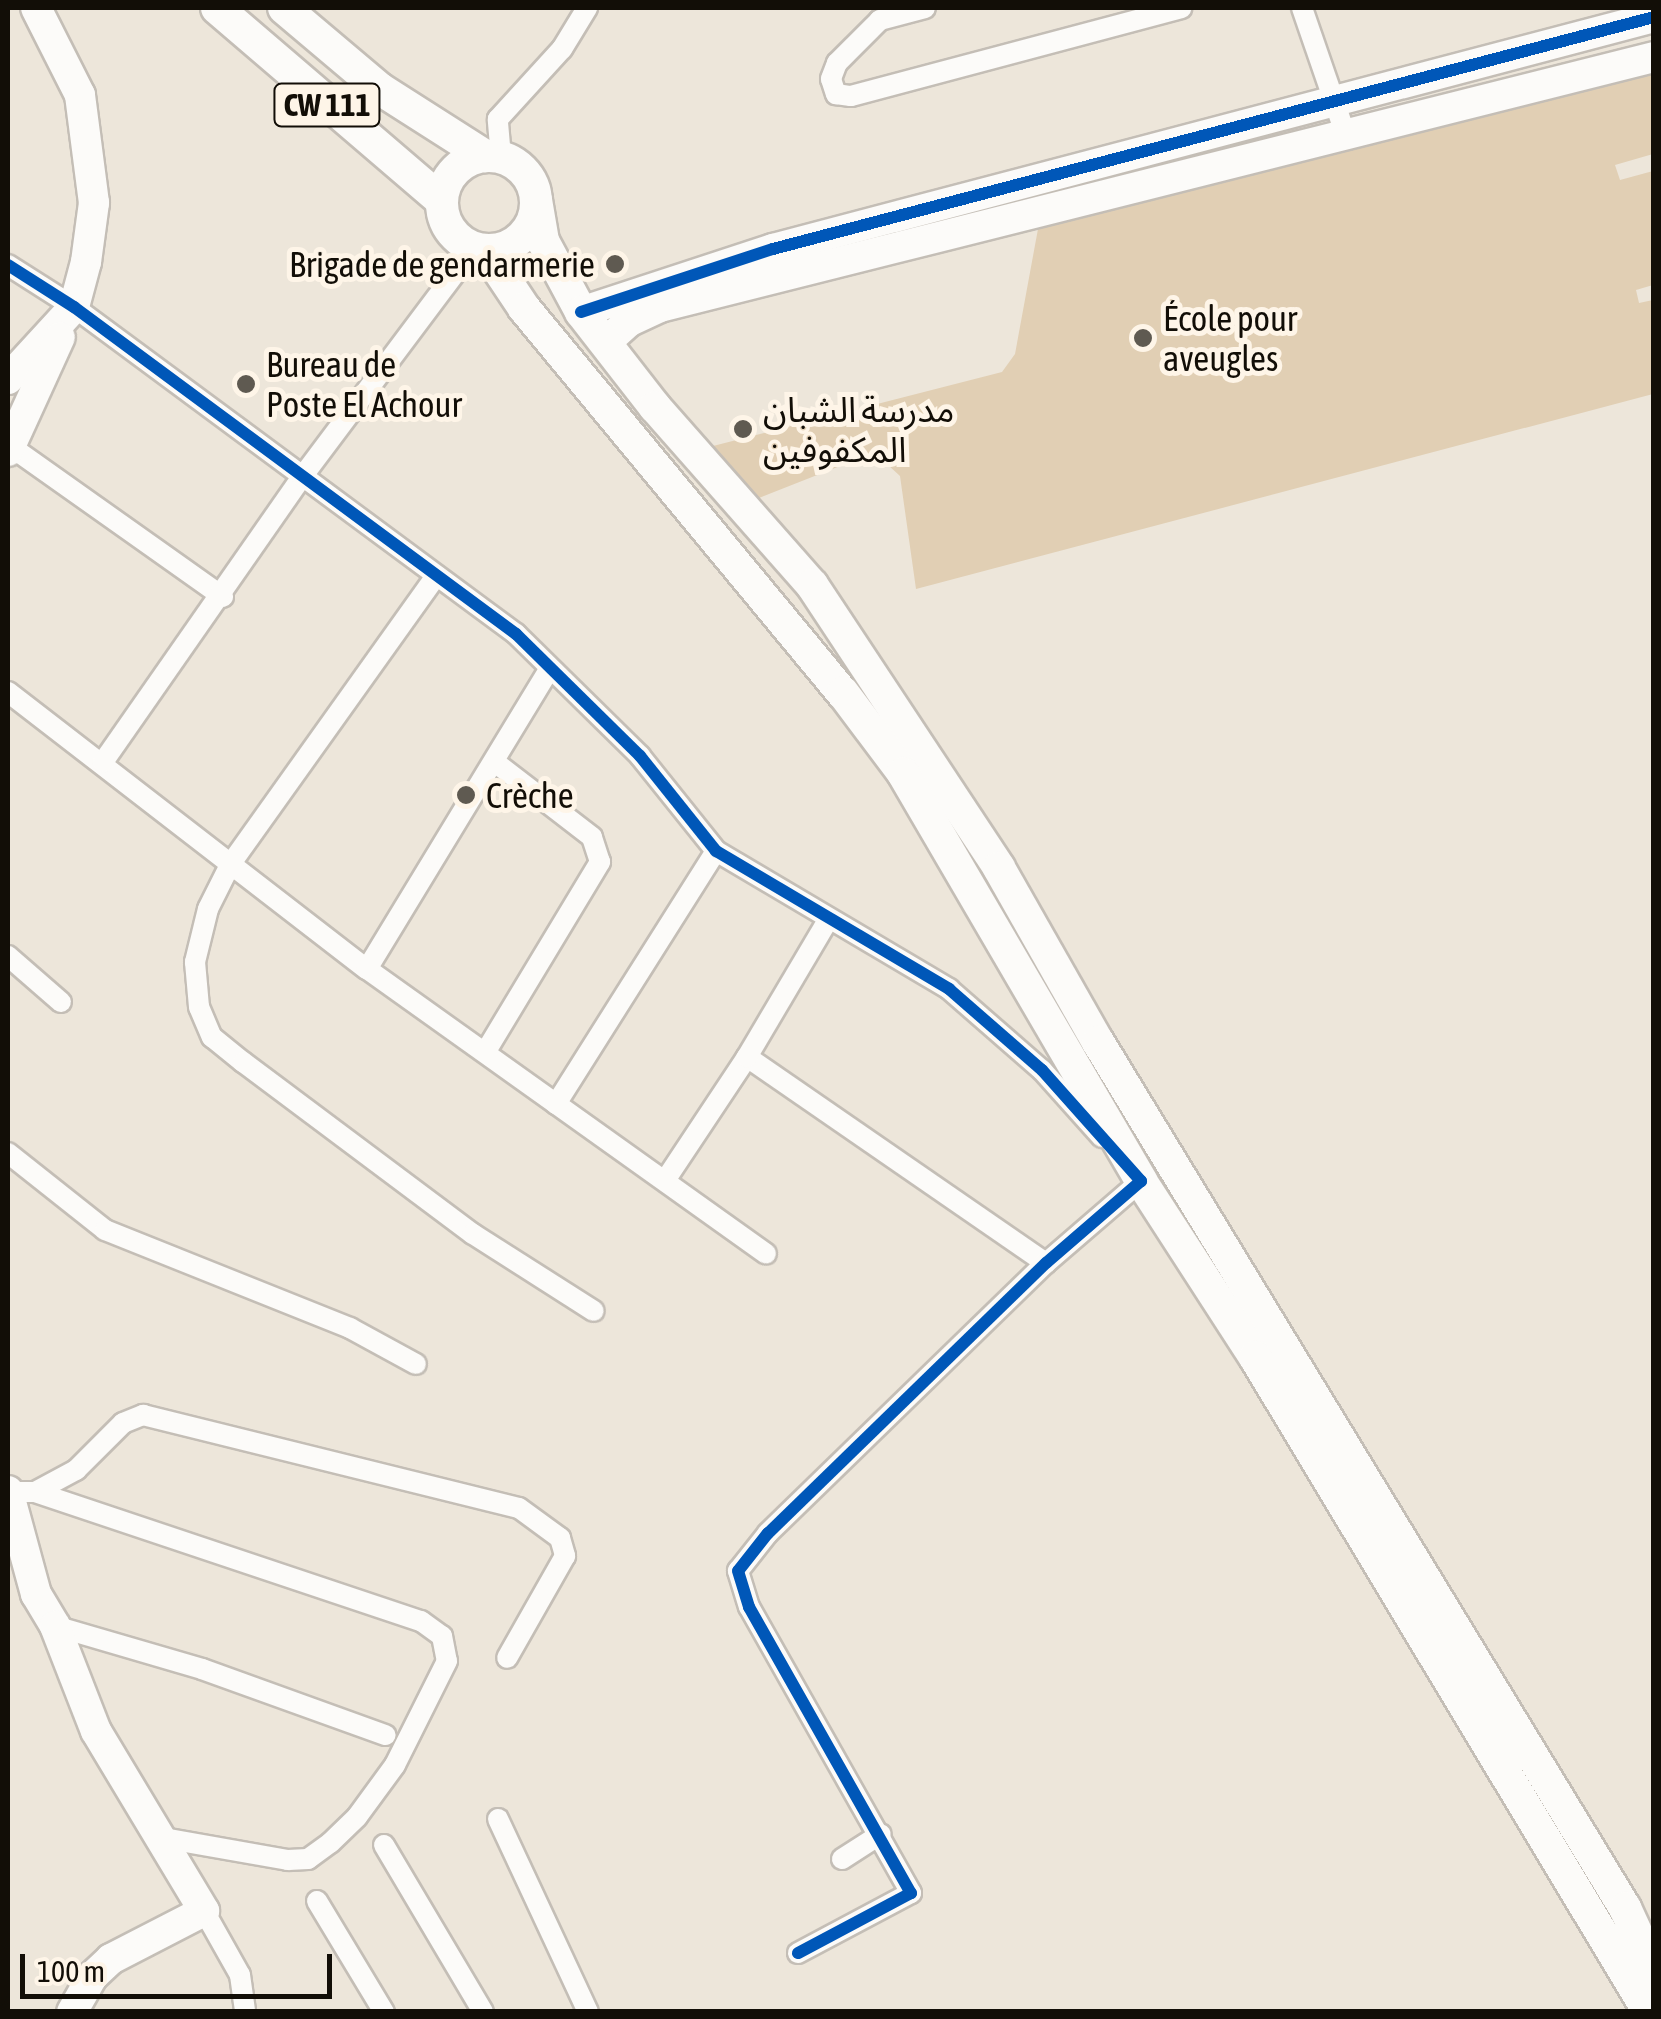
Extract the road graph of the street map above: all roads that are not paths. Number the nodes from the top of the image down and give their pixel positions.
1 (36, 8) edge
2 (217, 8) edge
3 (284, 8) edge
4 (587, 8) edge
5 (925, 8) edge
6 (1181, 8) edge
7 (1302, 8) edge
8 (1654, 17) edge
9 (1654, 57) edge
10 (1334, 100) junction
11 (1346, 136) junction
12 (493, 157) junction
13 (441, 200) junction
14 (536, 200) junction
15 (479, 250) junction
16 (8, 265) edge
17 (74, 307) junction
18 (581, 312) junction
19 (605, 343) junction
20 (8, 379) edge
21 (9, 448) edge
22 (302, 478) junction
23 (436, 576) junction
24 (222, 597) junction
25 (550, 670) junction
26 (8, 692) edge
27 (103, 762) junction
28 (496, 763) junction
29 (716, 851) junction
30 (231, 863) junction
31 (828, 920) junction
32 (8, 956) edge
33 (367, 969) junction
34 (61, 1002) dead end
35 (486, 1051) junction
36 (746, 1057) junction
37 (556, 1104) junction
38 (8, 1153) edge
39 (666, 1179) junction
40 (1141, 1180) junction
41 (766, 1254) dead end
42 (1046, 1263) junction
43 (594, 1311) dead end
44 (416, 1364) dead end
45 (17, 1491) edge
46 (55, 1626) junction
47 (507, 1658) dead end
48 (385, 1735) dead end
49 (498, 1819) dead end
50 (881, 1834) junction
51 (158, 1837) junction
52 (384, 1845) dead end
53 (842, 1859) dead end
54 (317, 1901) dead end
55 (204, 1911) junction
56 (798, 1953) dead end
57 (1654, 1971) edge
58 (72, 2012) edge
59 (245, 2012) edge
60 (384, 2012) edge
61 (483, 2012) edge
62 (588, 2012) edge
63 (1649, 2012) edge

1 - 17 street
2 - 13 main road, CW 111
3 - 12 main road
4 - 12 street
5 - 6 street
7 - 10 street
8 - 10 street
9 - 11 street
10 - 11 street
10 - 18 street
11 - 19 street
12 - 13 main road
12 - 14 main road
13 - 15 main road
14 - 15 main road
14 - 18 main road
15 - 22 street
15 - 40 main road
16 - 17 street
17 - 20 street
17 - 21 street
17 - 22 street
18 - 19 main road
19 - 57 main road
21 - 24 street
22 - 23 street
22 - 24 street
23 - 25 street
23 - 30 street
24 - 27 street
25 - 28 street
25 - 29 street
26 - 27 street
27 - 30 street
28 - 33 street
28 - 35 street
29 - 31 street
29 - 37 street
30 - 33 street
30 - 43 street
31 - 36 street
31 - 40 street
32 - 34 street
33 - 35 street
35 - 37 street
36 - 39 street
36 - 42 street
37 - 39 street
38 - 44 street
39 - 41 street
40 - 42 street
40 - 63 main road
42 - 50 street
45 - 46 street
45 - 47 street
45 - 51 street
46 - 48 street
46 - 51 street
49 - 62 street
50 - 53 street
50 - 56 street
51 - 55 street
52 - 61 street
54 - 60 street
55 - 58 street
55 - 59 street

